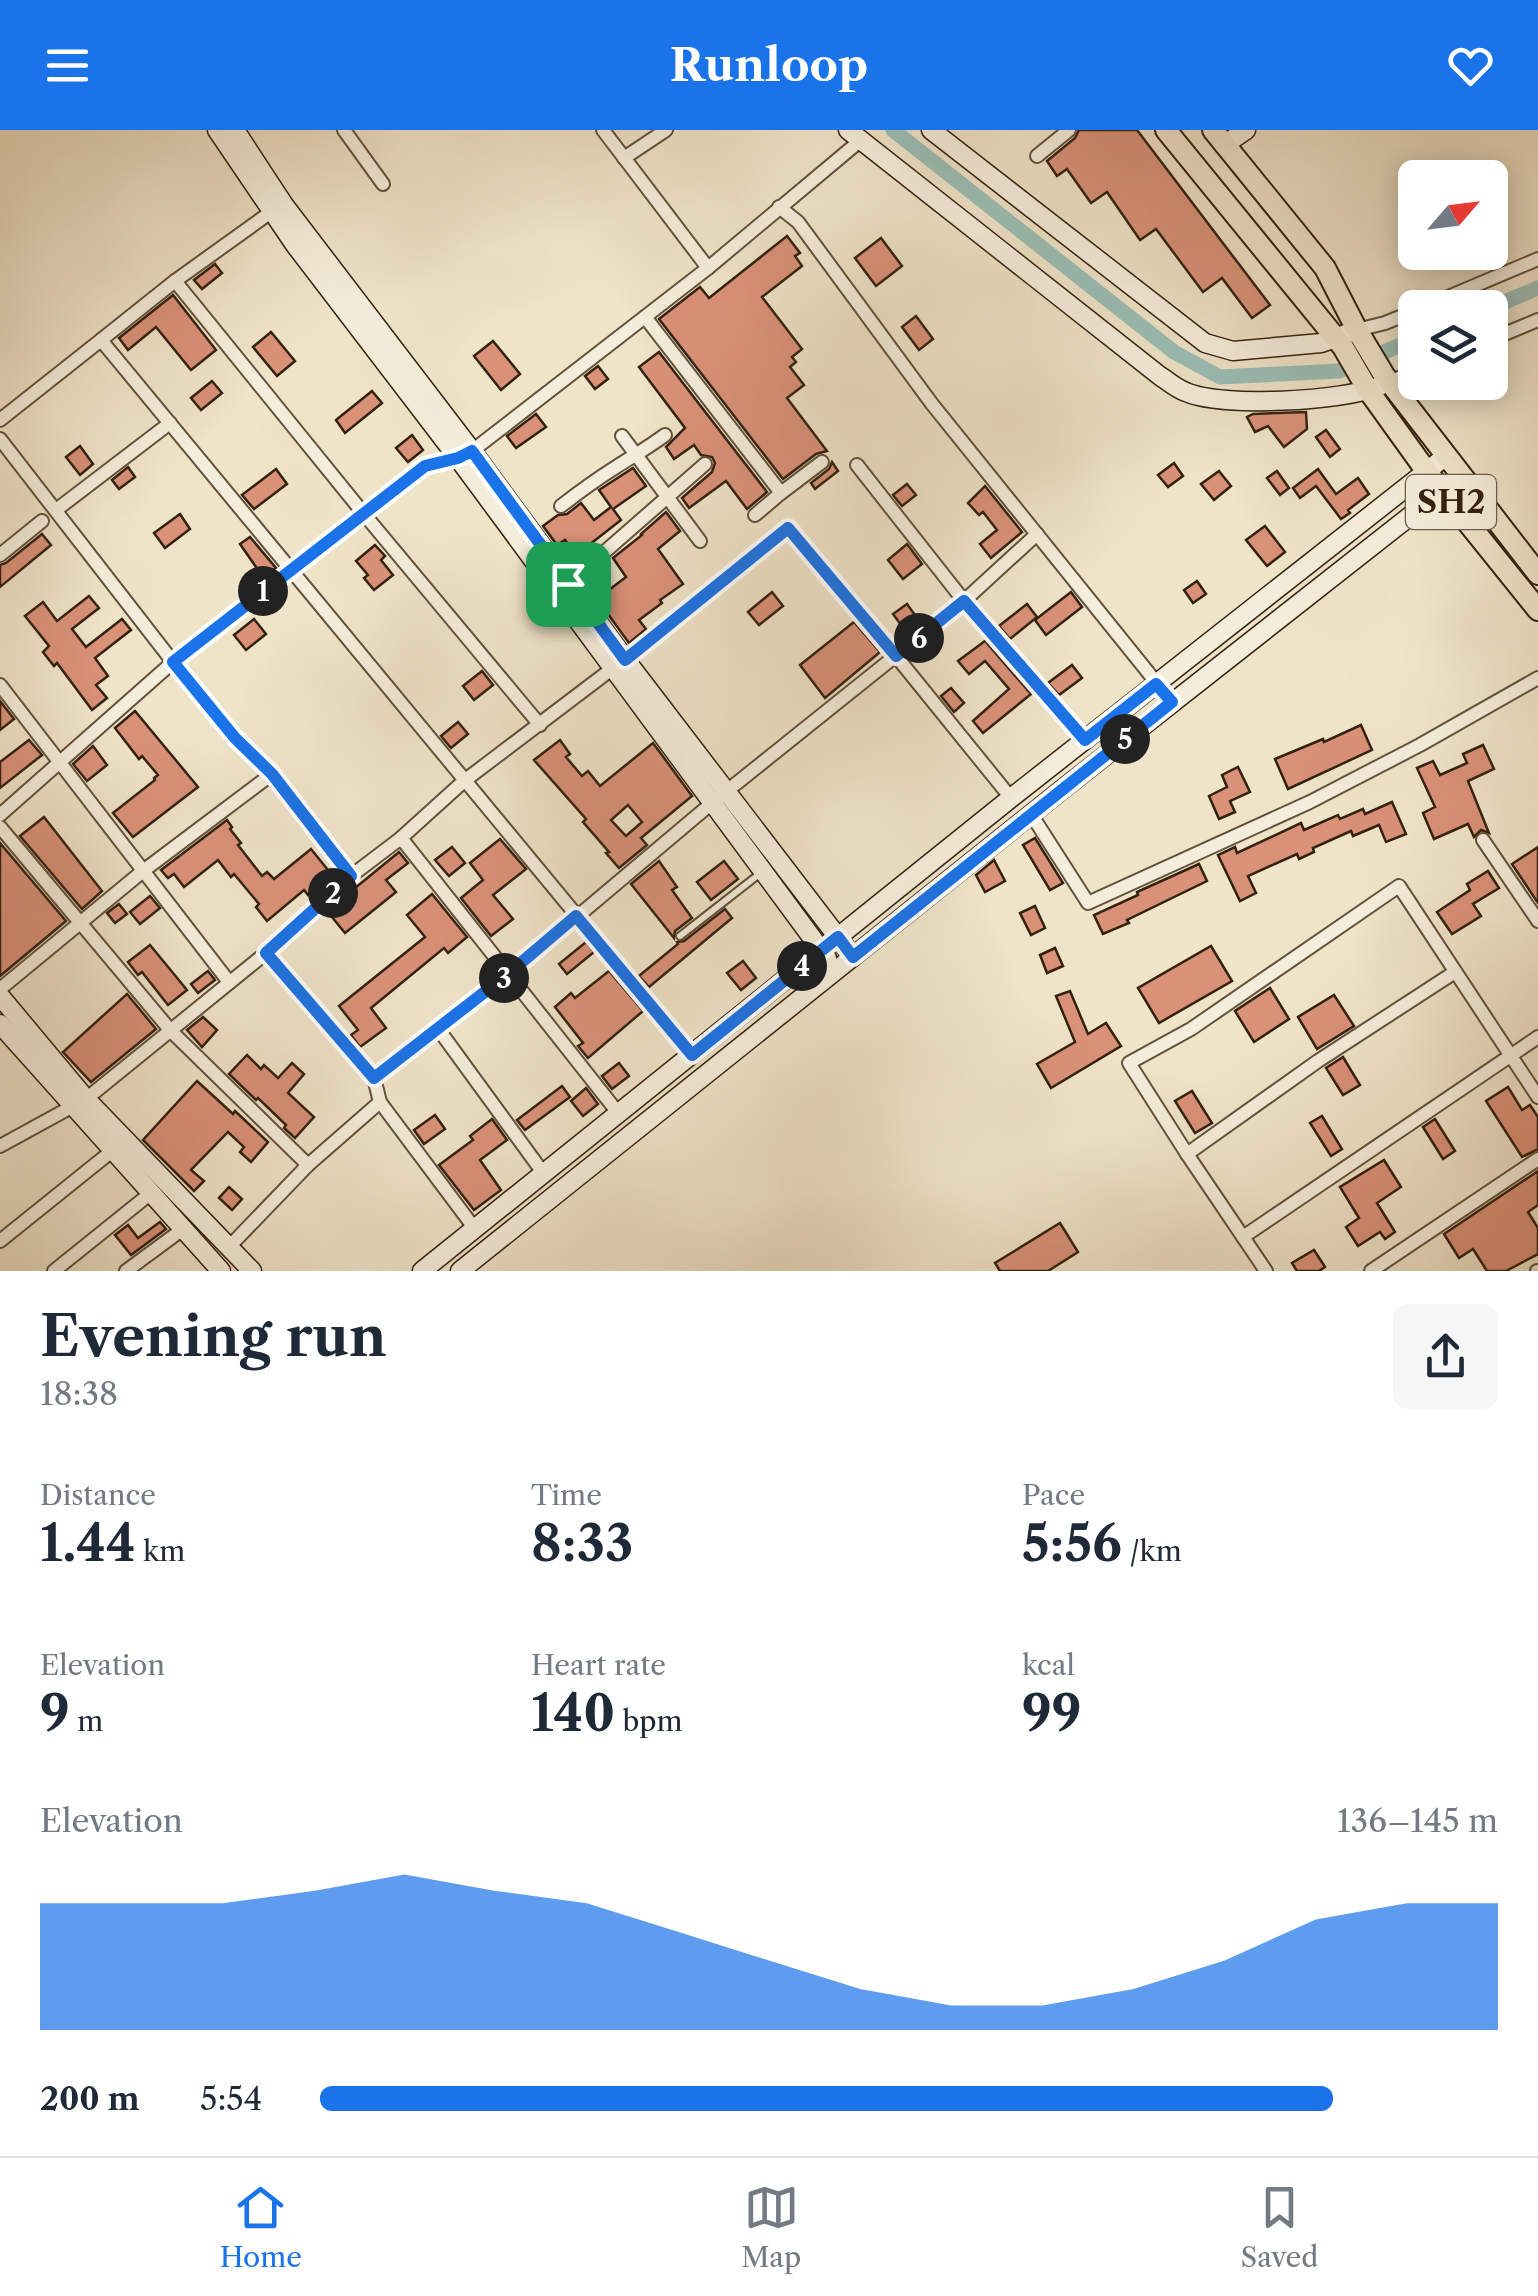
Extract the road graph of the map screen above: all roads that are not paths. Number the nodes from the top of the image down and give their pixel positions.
1 (217, 130) edge
2 (234, 130) edge
3 (344, 130) edge
4 (603, 130) edge
5 (666, 130) edge
6 (931, 130) edge
7 (1069, 130) edge
8 (1166, 130) edge
9 (1246, 130) edge
10 (854, 135) edge
11 (1219, 138) edge
12 (1037, 156) dead end
13 (624, 158) junction
14 (383, 184) dead end
15 (779, 207) junction
16 (272, 212) junction
17 (1538, 260) edge
18 (708, 268) junction
19 (174, 281) junction
20 (1466, 290) edge
21 (645, 317) junction
22 (1398, 317) edge
23 (1538, 320) edge
24 (1508, 332) edge
25 (1350, 339) junction
26 (101, 340) junction
27 (1398, 375) edge
28 (1387, 378) junction
29 (1368, 390) junction
30 (0, 420) edge
31 (170, 423) junction
32 (666, 435) dead end
33 (622, 436) dead end
34 (0, 440) edge
35 (465, 454) junction
36 (635, 456) junction
37 (1446, 456) junction
38 (822, 462) dead end
39 (705, 464) dead end
40 (857, 465) dead end
41 (1427, 472) junction
42 (1460, 475) junction
43 (1442, 491) junction
44 (781, 493) junction
45 (666, 499) junction
46 (561, 506) dead end
47 (56, 510) junction
48 (364, 514) junction
49 (755, 515) dead end
50 (42, 520) dead end
51 (1037, 534) junction
52 (700, 542) dead end
53 (0, 555) edge
54 (290, 570) junction
55 (1538, 574) edge
56 (568, 584) junction
57 (964, 601) junction
58 (1538, 610) edge
59 (896, 656) junction
60 (173, 662) junction
61 (619, 664) junction
62 (1538, 678) edge
63 (1156, 684) junction
64 (0, 685) edge
65 (1172, 702) junction
66 (540, 724) junction
67 (1085, 740) junction
68 (58, 762) junction
69 (272, 774) junction
70 (464, 781) junction
71 (719, 798) junction
72 (1011, 798) junction
73 (1030, 814) junction
74 (0, 815) edge
75 (0, 827) edge
76 (400, 838) junction
77 (1483, 840) dead end
78 (143, 871) junction
79 (763, 871) junction
80 (351, 876) junction
81 (576, 916) junction
82 (1538, 922) edge
83 (80, 924) junction
84 (680, 936) dead end
85 (838, 937) junction
86 (821, 950) junction
87 (853, 957) junction
88 (836, 971) junction
89 (1455, 972) junction
90 (508, 974) junction
91 (229, 982) junction
92 (0, 993) edge
93 (320, 1016) road end
94 (0, 1024) edge
95 (439, 1030) junction
96 (170, 1032) junction
97 (1538, 1038) edge
98 (692, 1055) junction
99 (1510, 1056) junction
100 (374, 1078) junction
101 (1538, 1097) edge
102 (380, 1102) junction
103 (79, 1103) junction
104 (619, 1114) junction
105 (0, 1146) edge
106 (112, 1151) junction
107 (1187, 1154) junction
108 (1538, 1159) edge
109 (308, 1166) junction
110 (544, 1174) junction
111 (151, 1193) junction
112 (183, 1228) junction
113 (475, 1229) junction
114 (1243, 1237) junction
115 (0, 1241) edge
116 (229, 1246) junction
117 (54, 1271) edge
118 (126, 1271) edge
119 (221, 1271) edge
120 (252, 1271) edge
121 (422, 1271) edge
122 (460, 1271) edge
123 (1266, 1271) edge
124 (1370, 1271) edge

1 - 16 street
2 - 35 street
3 - 14 street
4 - 13 street
5 - 13 street
6 - 25 street
7 - 12 street
8 - 25 main road, SH2
9 - 11 street
10 - 15 street
10 - 29 street
11 - 25 main road, SH2
13 - 18 street
15 - 18 street
15 - 51 street
16 - 19 street
16 - 35 street
17 - 20 street
18 - 21 street
19 - 26 street
19 - 48 street
21 - 35 street
21 - 44 street
22 - 25 street
23 - 24 street
25 - 28 main road
25 - 29 main road, SH2
26 - 30 street
26 - 31 street
27 - 28 street
28 - 29 street
28 - 37 main road, SH2
29 - 41 main road, SH2
31 - 47 street
31 - 54 street
32 - 36 street
33 - 36 street
34 - 47 street
35 - 48 street
35 - 56 street
35 - 61 street
36 - 45 street
36 - 46 street
37 - 41 street
37 - 42 main road, SH2
38 - 44 street
39 - 45 street
40 - 57 street
41 - 43 main road, SH2
41 - 63 street
42 - 43 street
42 - 55 main road, SH2
43 - 58 main road, SH2
43 - 65 street
44 - 49 street
45 - 52 street
45 - 56 street
47 - 60 street
48 - 54 street
48 - 66 street
50 - 53 street
51 - 57 street
51 - 63 street
54 - 60 street
54 - 70 street
56 - 61 street
57 - 59 street
57 - 67 street
59 - 61 street
59 - 71 street
59 - 72 street
60 - 68 street
60 - 69 street
61 - 66 street
61 - 71 street
62 - 73 street
63 - 65 street
63 - 67 street
64 - 68 street
65 - 73 street
66 - 70 street
67 - 72 street
68 - 74 street
68 - 78 street
69 - 78 street
69 - 80 street
70 - 76 street
70 - 81 street
71 - 79 street
71 - 81 street
71 - 85 street
72 - 85 street
73 - 87 street
75 - 83 street
76 - 80 street
76 - 90 street
77 - 82 street
78 - 83 street
78 - 91 street
79 - 84 lane
79 - 86 street
80 - 91 street
81 - 90 street
81 - 98 street
83 - 92 street
83 - 96 street
85 - 86 street
85 - 87 street
86 - 88 street
86 - 98 street
87 - 88 street
88 - 122 street
89 - 99 street
89 - 107 street
89 - 107 street
90 - 95 street
90 - 104 street
91 - 96 street
92 - 103 street
93 - 100 street
94 - 103 street
95 - 100 street
95 - 110 street
96 - 103 street
96 - 109 street
97 - 99 street
98 - 104 street
99 - 101 street
99 - 114 street
100 - 102 street
102 - 109 street
102 - 113 street
103 - 105 street
103 - 106 street
103 - 116 street
104 - 110 street
106 - 111 street
106 - 115 street
107 - 114 street
108 - 124 street
109 - 116 street
110 - 113 street
111 - 112 street
111 - 117 street
112 - 118 street
112 - 119 street
113 - 121 street
114 - 123 street
116 - 120 street

